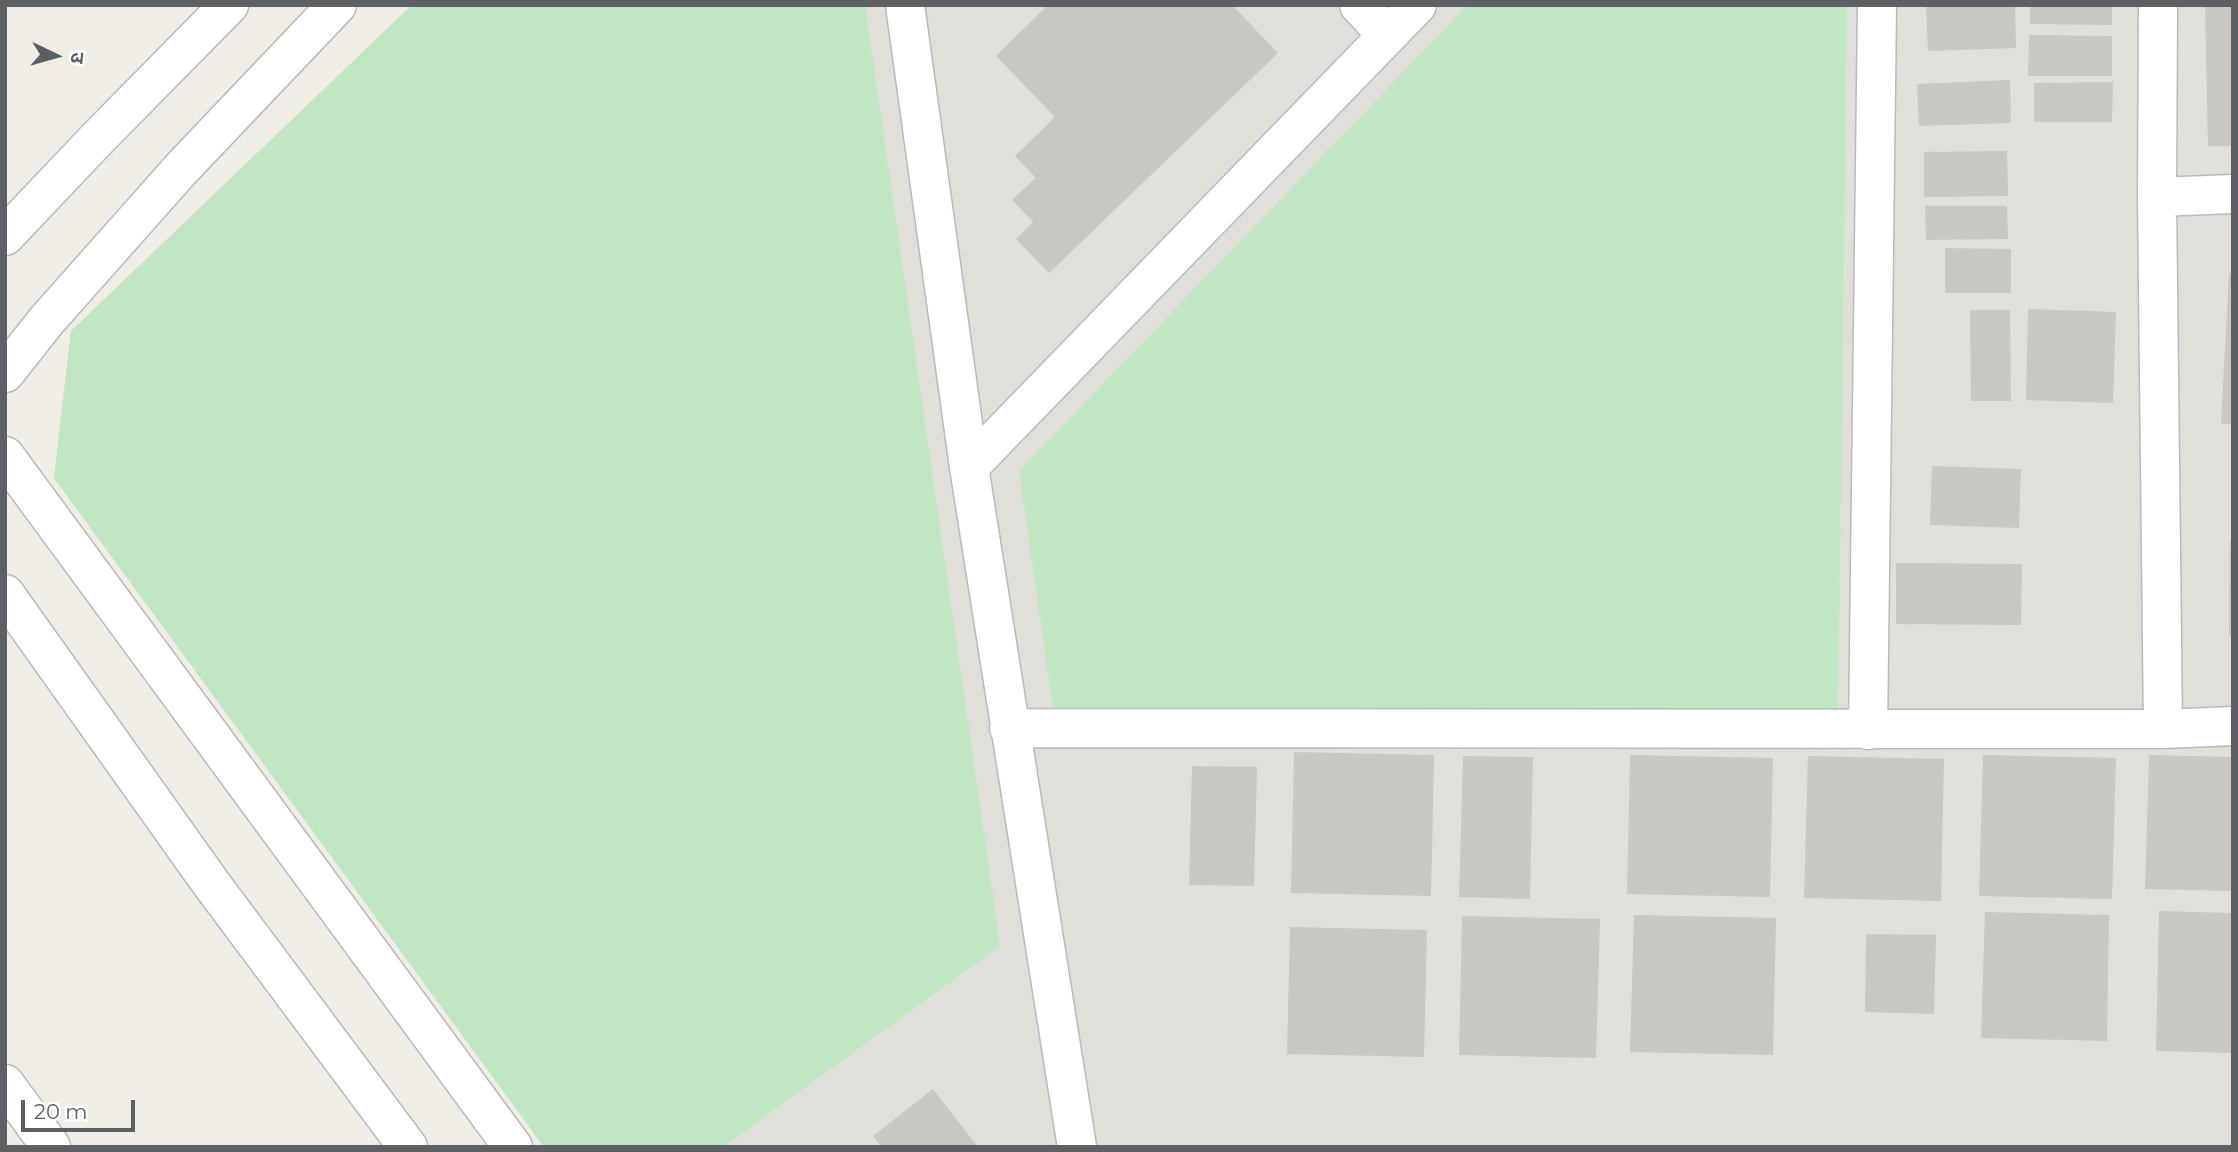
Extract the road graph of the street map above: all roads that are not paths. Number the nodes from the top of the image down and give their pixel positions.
1 (229, 5) edge
2 (337, 5) edge
3 (905, 5) edge
4 (1359, 5) edge
5 (1417, 5) edge
6 (1877, 5) edge
7 (2158, 5) edge
8 (1387, 35) junction
9 (2233, 194) edge
10 (2157, 197) junction
11 (5, 236) edge
12 (5, 373) edge
13 (5, 456) edge
14 (970, 467) junction
15 (5, 594) edge
16 (2233, 726) edge
17 (1009, 728) junction
18 (2163, 729) junction
19 (1868, 730) junction
20 (5, 1084) edge
21 (51, 1147) edge
22 (408, 1147) edge
23 (513, 1147) edge
24 (1077, 1147) edge

1 - 11 street
2 - 12 street
3 - 14 street
4 - 8 street
5 - 8 street
6 - 19 street
7 - 10 street
8 - 14 street
9 - 10 street
10 - 18 street
13 - 23 street
14 - 17 street
15 - 22 street
16 - 18 street
17 - 19 street
17 - 24 street
18 - 19 street
20 - 21 street

